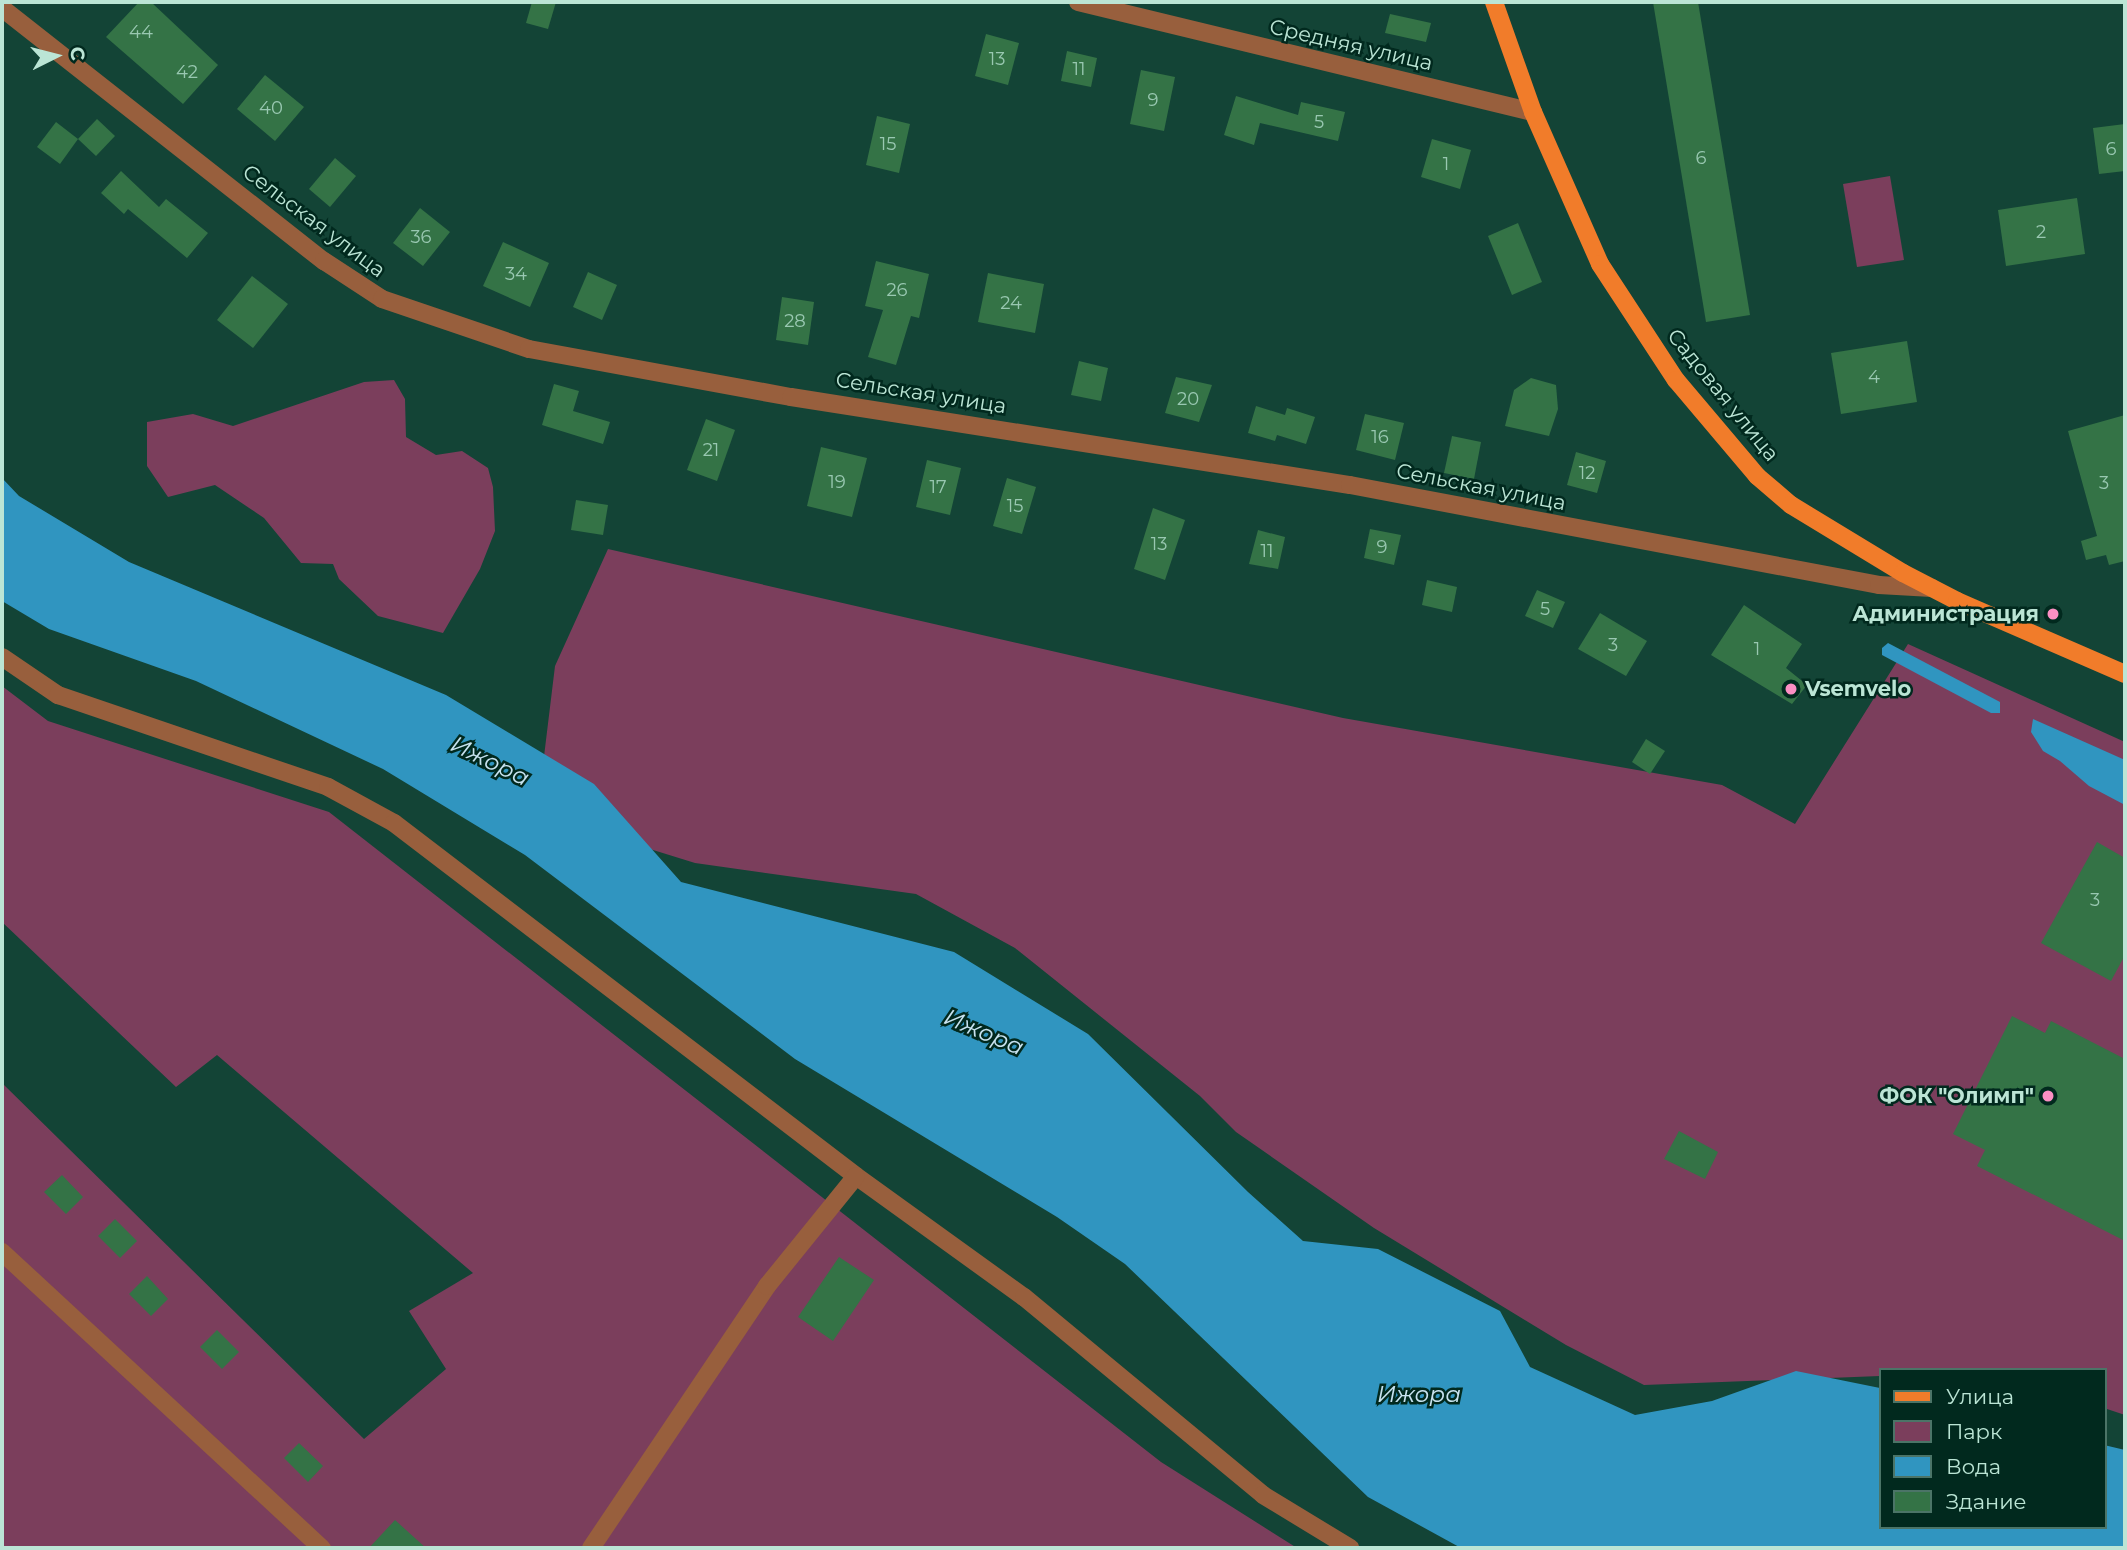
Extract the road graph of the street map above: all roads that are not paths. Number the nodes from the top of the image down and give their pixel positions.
1 (1078, 2) edge
2 (1494, 2) edge
3 (2, 8) edge
4 (1533, 112) junction
5 (1932, 588) junction
6 (2, 657) edge
7 (2125, 674) edge
8 (856, 1176) junction
9 (2, 1252) edge
10 (322, 1548) edge
11 (591, 1548) edge
12 (1350, 1548) edge

1 - 4 street, Средняя улица
2 - 4 main road, Садовая улица
3 - 5 street, Сельская улица
4 - 5 main road, Садовая улица
5 - 7 main road, Садовая улица
6 - 8 street
8 - 11 street
8 - 12 street
9 - 10 street

